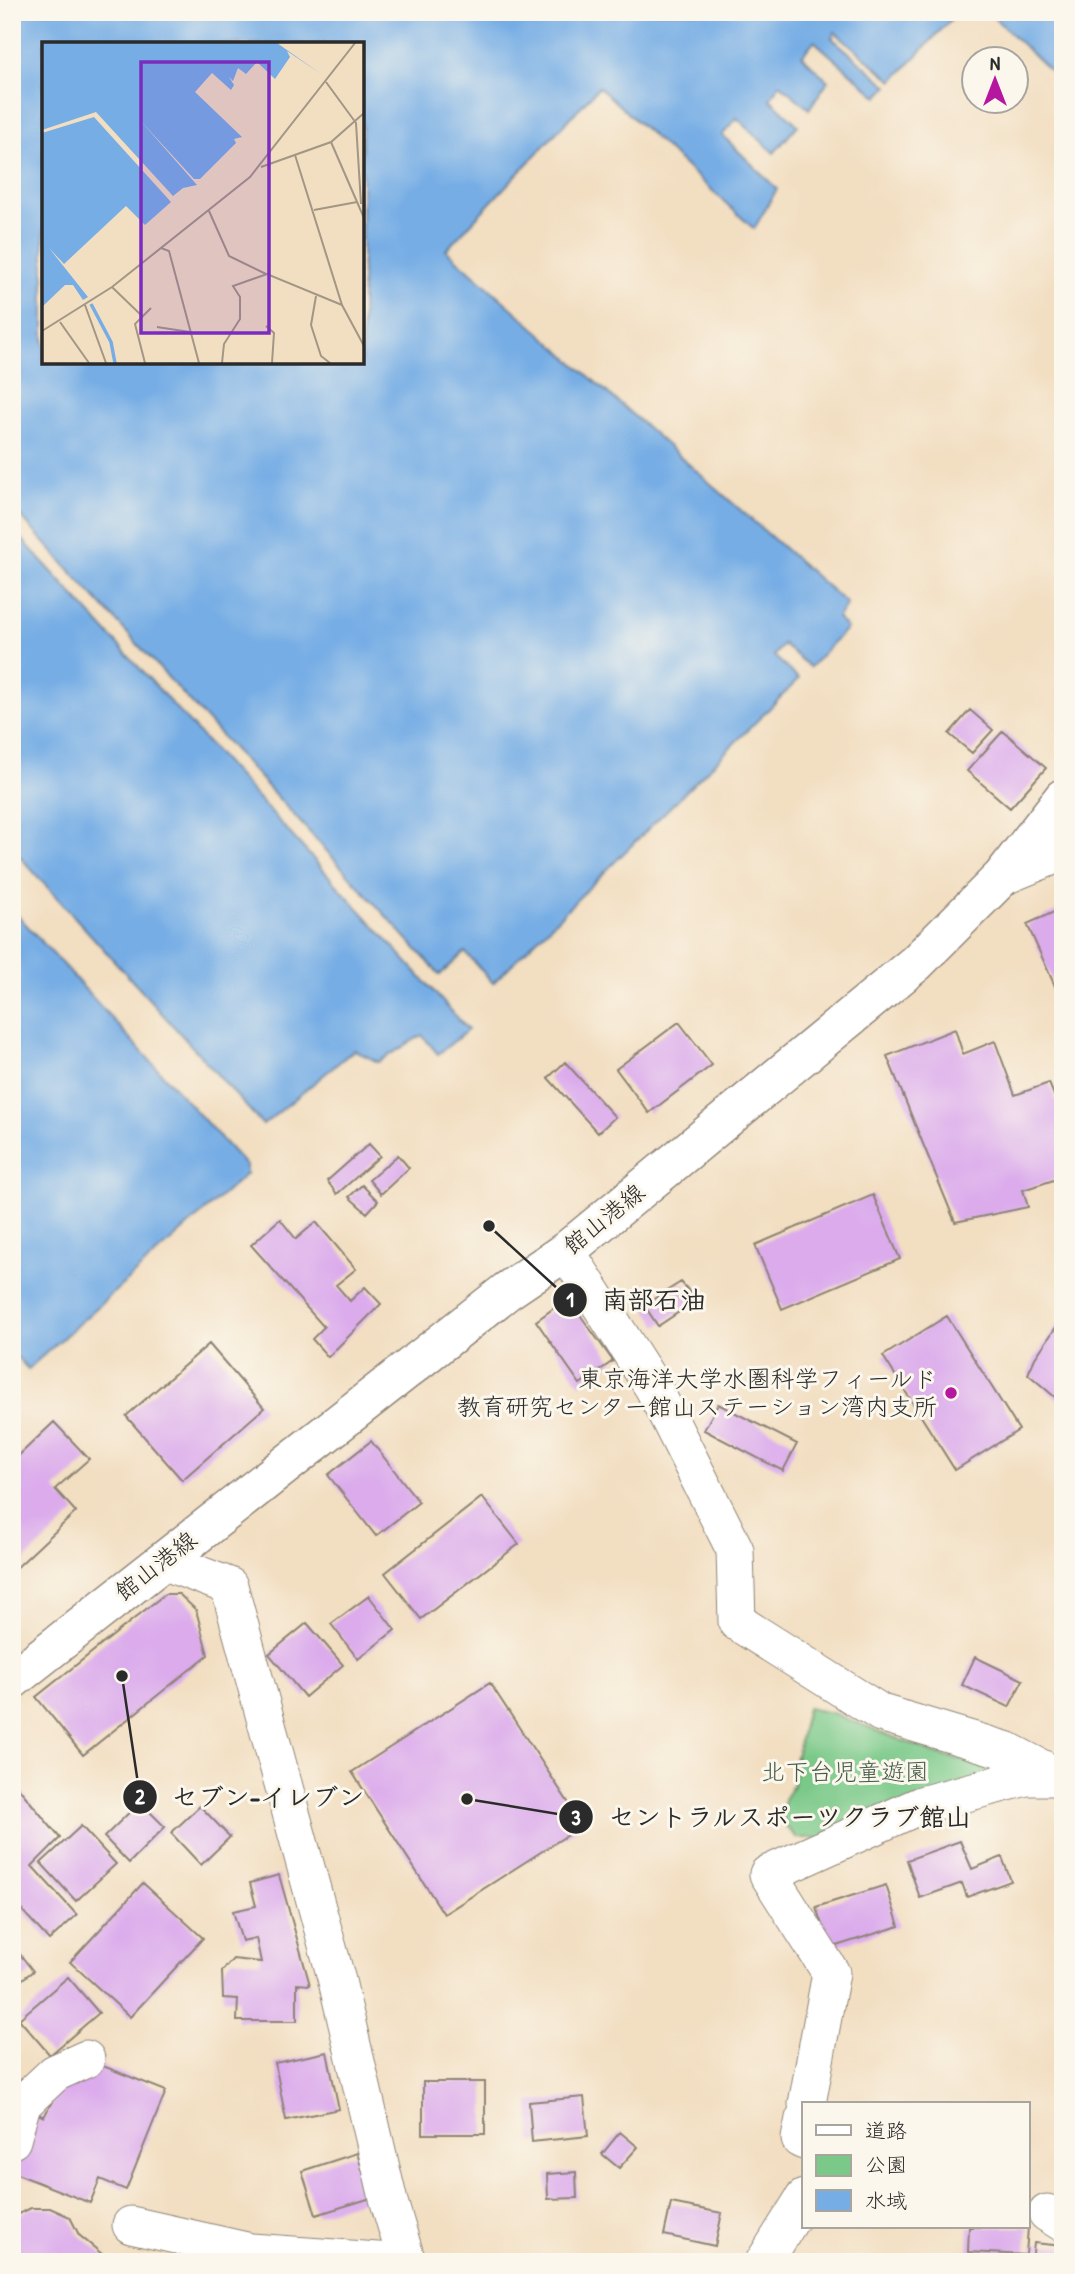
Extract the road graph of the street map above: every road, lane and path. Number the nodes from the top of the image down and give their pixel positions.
1 (1063, 799) edge
2 (1063, 852) edge
3 (1002, 877) junction
4 (566, 1251) junction
5 (163, 1561) junction
6 (12, 1679) edge
7 (1060, 1778) edge
8 (86, 2059) dead end
9 (807, 2102) edge
10 (12, 2139) edge
11 (802, 2201) edge
12 (131, 2225) dead end
13 (391, 2262) edge
14 (407, 2262) edge
15 (764, 2262) edge

1 - 3 main road, 館山港線
2 - 3 street
3 - 4 main road, 館山港線
4 - 5 main road, 館山港線
4 - 7 street
5 - 6 main road, 館山港線
5 - 14 street
7 - 9 street
8 - 10 street
11 - 15 street
12 - 13 street

